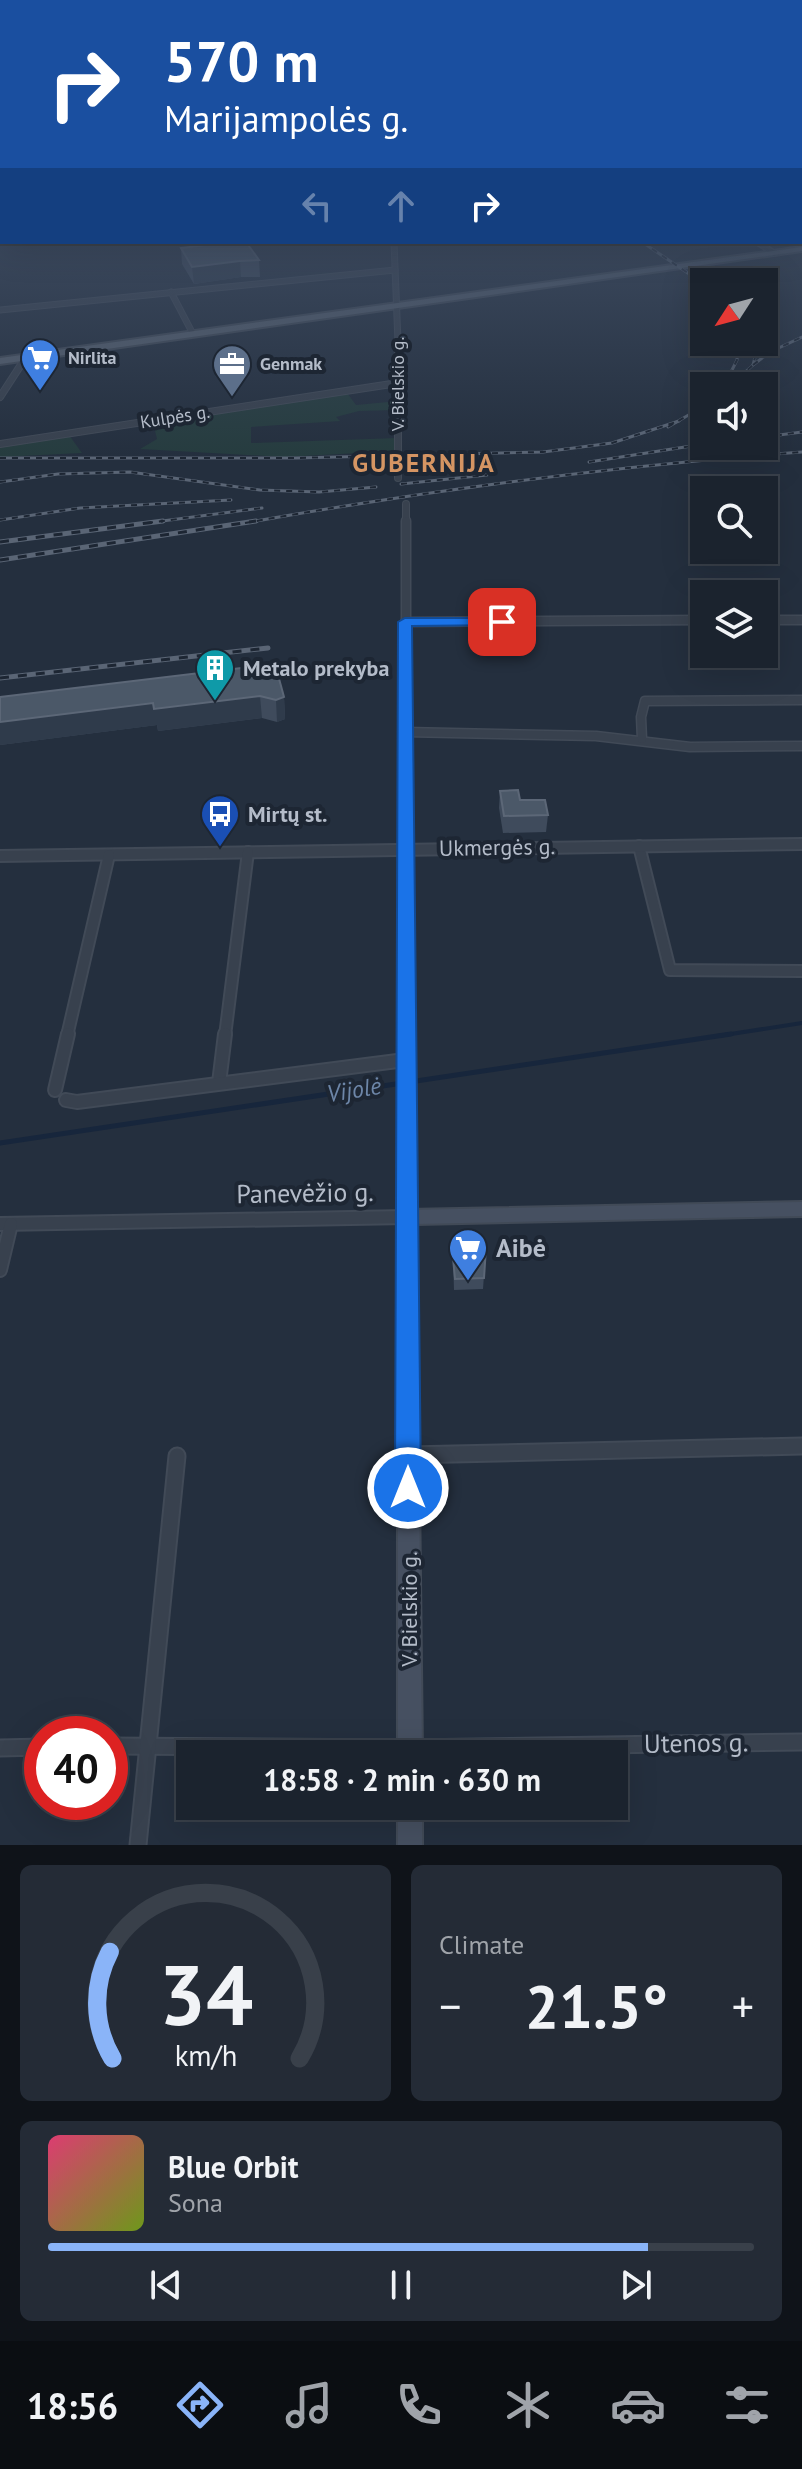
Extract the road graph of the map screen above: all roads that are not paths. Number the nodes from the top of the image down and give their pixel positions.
1 (262, 283) edge
2 (396, 283) edge
3 (560, 283) edge
4 (171, 292) junction
5 (398, 306) junction
6 (0, 310) edge
7 (193, 334) junction
8 (26, 357) junction
9 (0, 361) edge
10 (398, 383) junction
11 (0, 397) edge
12 (0, 444) edge
13 (398, 478) dead end
14 (406, 504) dead end
15 (690, 620) edge
16 (778, 620) edge
17 (802, 620) edge
18 (405, 622) junction
19 (802, 700) edge
20 (405, 732) junction
21 (642, 739) junction
22 (802, 746) edge
23 (802, 844) edge
24 (639, 846) junction
25 (405, 849) junction
26 (248, 852) junction
27 (109, 855) junction
28 (0, 856) edge
29 (802, 971) edge
30 (405, 1067) junction
31 (219, 1083) junction
32 (55, 1090) dead end
33 (71, 1101) dead end
34 (802, 1209) edge
35 (407, 1217) junction
36 (6, 1224) edge
37 (0, 1270) edge
38 (802, 1446) edge
39 (408, 1455) junction
40 (177, 1456) dead end
41 (410, 1740) edge
42 (802, 1742) edge
43 (150, 1745) junction
44 (128, 1746) edge
45 (176, 1746) edge
46 (628, 1746) edge
47 (24, 1747) edge
48 (0, 1748) edge
49 (410, 1820) edge
50 (138, 1845) edge
51 (410, 1845) edge

1 - 4 street
2 - 5 street, V. Bielskio g.
3 - 5 main road
4 - 6 street
4 - 7 street
5 - 7 main road
5 - 10 street, V. Bielskio g.
7 - 8 main road
8 - 9 main road
8 - 11 street
10 - 12 street, Kulpės g.
10 - 13 street, V. Bielskio g.
14 - 18 street, V. Bielskio g.
15 - 18 street
16 - 17 street
18 - 20 street, V. Bielskio g.
19 - 21 street
20 - 21 street
20 - 25 street, V. Bielskio g.
21 - 22 street
23 - 24 street, Ukmergės g.
24 - 25 street, Ukmergės g.
24 - 29 street
25 - 26 street, Ukmergės g.
25 - 30 street, V. Bielskio g.
26 - 27 street, Ukmergės g.
26 - 31 street
27 - 28 street, Ukmergės g.
27 - 32 street
30 - 31 street
30 - 35 street, V. Bielskio g.
31 - 33 street
34 - 35 street, Panevėžio g.
35 - 36 street, Panevėžio g.
35 - 39 street, V. Bielskio g.
36 - 37 street
38 - 39 street
39 - 41 street, V. Bielskio g.
40 - 43 street
42 - 46 street, Utenos g.
43 - 44 street, Utenos g.
43 - 45 street, Utenos g.
43 - 50 street
47 - 48 street
49 - 51 street

